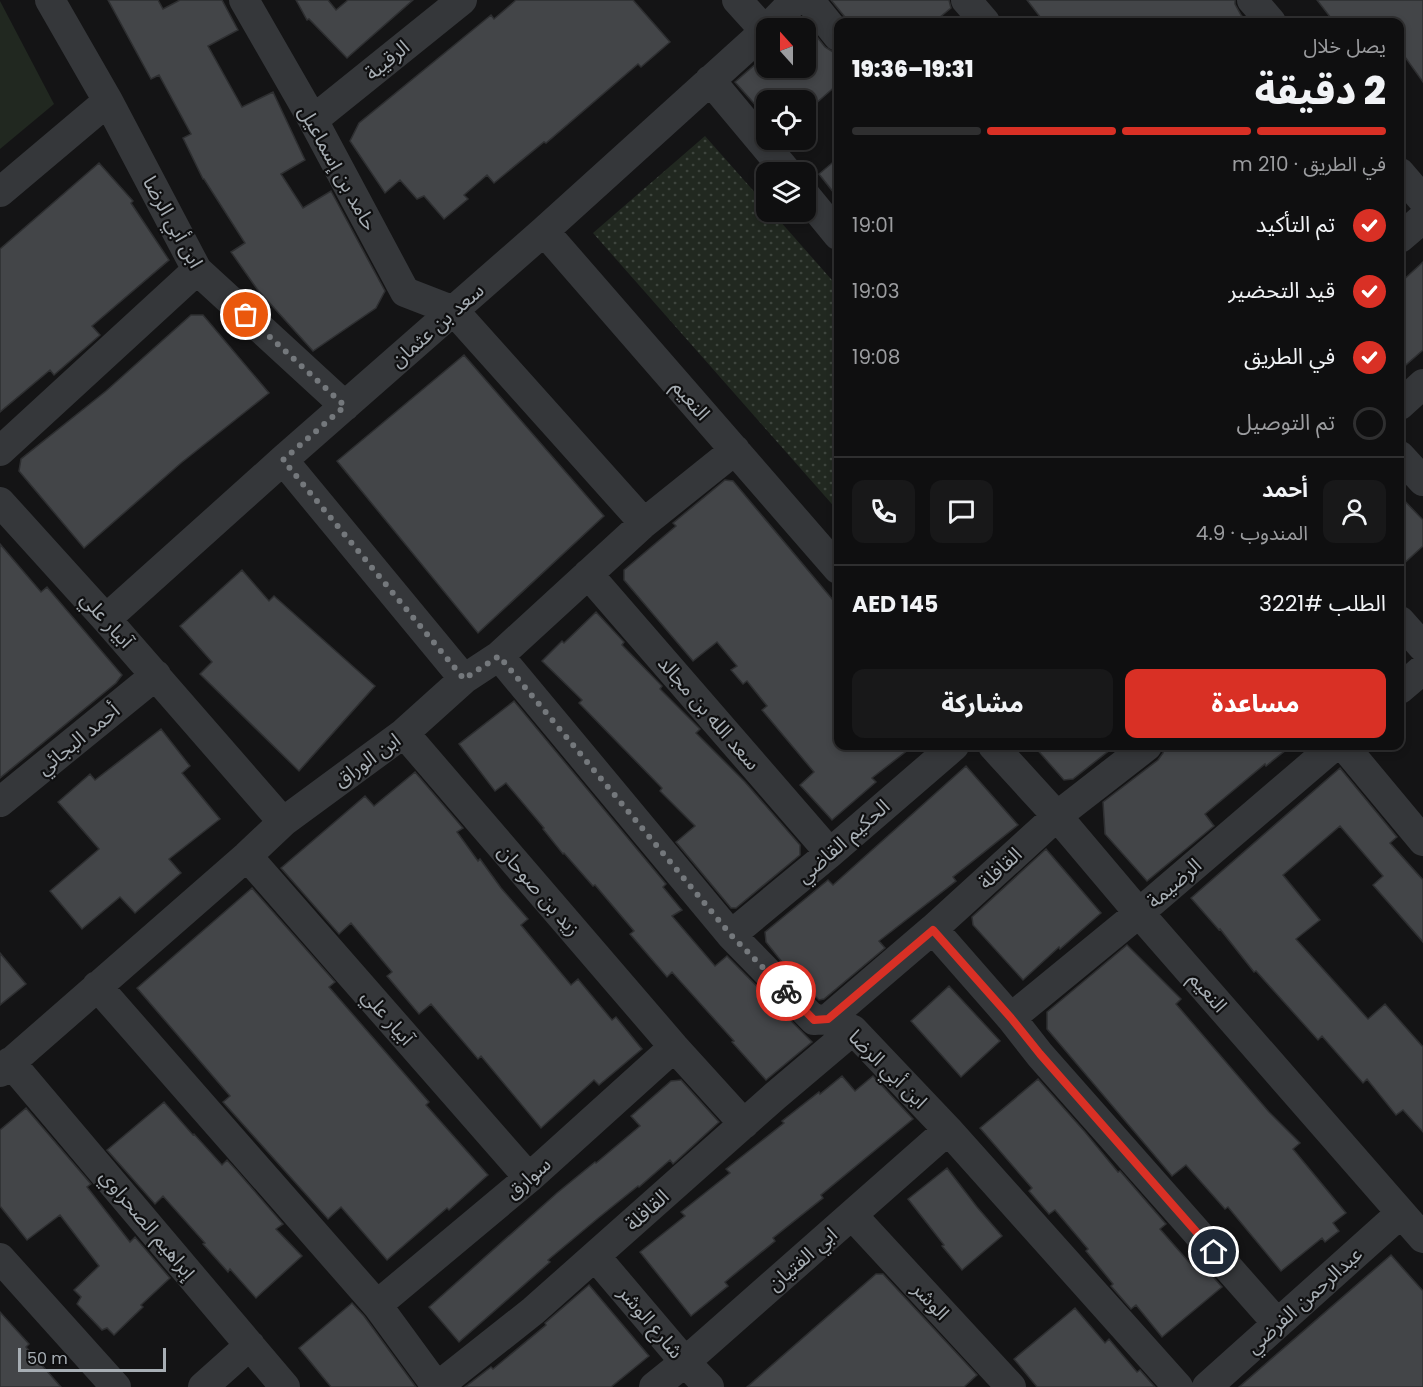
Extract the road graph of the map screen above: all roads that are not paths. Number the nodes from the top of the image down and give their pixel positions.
1 (50, 0) edge
2 (244, 0) edge
3 (462, 0) edge
4 (737, 0) edge
5 (795, 0) edge
6 (809, 0) edge
7 (966, 0) edge
8 (1252, 0) edge
9 (778, 18) edge
10 (982, 18) edge
11 (1268, 18) edge
12 (756, 20) edge
13 (834, 31) edge
14 (756, 39) edge
15 (710, 80) junction
16 (108, 101) junction
17 (313, 120) junction
18 (778, 162) edge
19 (1404, 178) edge
20 (0, 192) edge
21 (1423, 200) edge
22 (816, 208) edge
23 (1423, 218) edge
24 (544, 231) junction
25 (834, 231) edge
26 (1404, 235) edge
27 (197, 270) junction
28 (454, 311) junction
29 (1423, 384) edge
30 (1404, 401) edge
31 (345, 406) junction
32 (735, 450) junction
33 (0, 451) edge
34 (283, 460) junction
35 (1404, 460) edge
36 (1423, 481) edge
37 (0, 502) edge
38 (645, 523) junction
39 (834, 564) edge
40 (588, 574) junction
41 (106, 619) junction
42 (1404, 626) edge
43 (1423, 647) edge
44 (499, 656) junction
45 (1423, 669) edge
46 (156, 675) junction
47 (464, 679) junction
48 (1404, 686) edge
49 (404, 733) junction
50 (949, 750) edge
51 (997, 750) edge
52 (1142, 750) edge
53 (1329, 750) edge
54 (1347, 750) edge
55 (0, 802) edge
56 (1057, 816) junction
57 (283, 822) junction
58 (1423, 841) edge
59 (830, 853) junction
60 (247, 856) junction
61 (1139, 913) junction
62 (933, 930) junction
63 (731, 935) junction
64 (97, 986) junction
65 (1011, 1018) junction
66 (841, 1025) junction
67 (674, 1047) junction
68 (5, 1067) edge
69 (744, 1124) junction
70 (948, 1130) junction
71 (529, 1178) junction
72 (1401, 1213) junction
73 (852, 1215) junction
74 (1423, 1238) edge
75 (595, 1256) junction
76 (0, 1258) edge
77 (377, 1305) junction
78 (1277, 1323) junction
79 (250, 1345) junction
80 (685, 1362) junction
81 (116, 1387) edge
82 (203, 1387) edge
83 (285, 1387) edge
84 (437, 1387) edge
85 (654, 1387) edge
86 (709, 1387) edge
87 (1011, 1387) edge
88 (1178, 1387) edge
89 (1207, 1387) edge

1 - 16 street, ابن أبي الرضا
2 - 17 street, حامد بن إسماعيل
3 - 17 street, الرقيبة
4 - 12 street
5 - 9 street, سعد بن عثمان
6 - 13 street
7 - 10 street
8 - 11 street
14 - 15 street, سعد بن عثمان
15 - 18 street
15 - 24 street, سعد بن عثمان
16 - 20 street
16 - 27 street, ابن أبي الرضا
17 - 28 street, حامد بن إسماعيل
19 - 21 street
22 - 25 street
23 - 26 street
24 - 28 street, سعد بن عثمان
24 - 32 street, النعيم
27 - 31 street, ابن أبي الرضا
27 - 33 street
28 - 31 street, سعد بن عثمان
28 - 38 street
29 - 30 street
31 - 34 street, سعد بن عثمان
32 - 38 street, ابن الوراق
32 - 39 street, النعيم
34 - 41 street, سعد بن عثمان
34 - 47 street
35 - 36 street
37 - 41 street, آبيار علي
38 - 40 street, ابن الوراق
40 - 44 street, ابن الوراق
40 - 59 street, سعد الله بن مجالد
41 - 46 street, آبيار علي
42 - 43 street
44 - 47 street, ابن الوراق
44 - 63 street, ابن أبي الرضا
45 - 48 street
46 - 55 street, أحمد البجائي
46 - 57 street, آبيار علي
47 - 49 street, ابن الوراق
49 - 57 street, ابن الوراق
49 - 67 street, زيد بن صوحان
50 - 59 street, الحكيم القاضي
51 - 56 street, النعيم
52 - 56 street, القافلة
53 - 61 street, الرضيمة
54 - 58 street
56 - 61 street, النعيم
56 - 62 street, القافلة
57 - 60 street, ابن الوراق
59 - 63 street, الحكيم القاضي
60 - 64 street, ابن الوراق
60 - 71 street, آبيار علي
61 - 65 street, الرضيمة
61 - 72 street, النعيم
62 - 65 street
62 - 66 street, القافلة
63 - 66 street, ابن أبي الرضا
64 - 68 street, ابن الوراق
64 - 77 street
65 - 78 street
66 - 69 street, القافلة
66 - 70 street, ابن أبي الرضا
67 - 69 street, زيد بن صوحان
67 - 71 street, سوارق
68 - 79 street, إبراهيم الصحراوي
69 - 75 street, القافلة
70 - 73 street, ابي الفتيان
70 - 88 street, ابن أبي الرضا
71 - 77 street, سوارق
72 - 74 street, النعيم
72 - 78 street, عبدالرحمن الفرضي
73 - 80 street, ابي الفتيان
73 - 87 street, الوشر
75 - 80 street, شارع الوشر
75 - 84 street, القافلة
76 - 81 street
77 - 84 street
78 - 89 street, عبدالرحمن الفرضي
79 - 82 street
79 - 83 street, إبراهيم الصحراوي
80 - 85 street, ابي الفتيان
80 - 86 street, شارع الوشر

